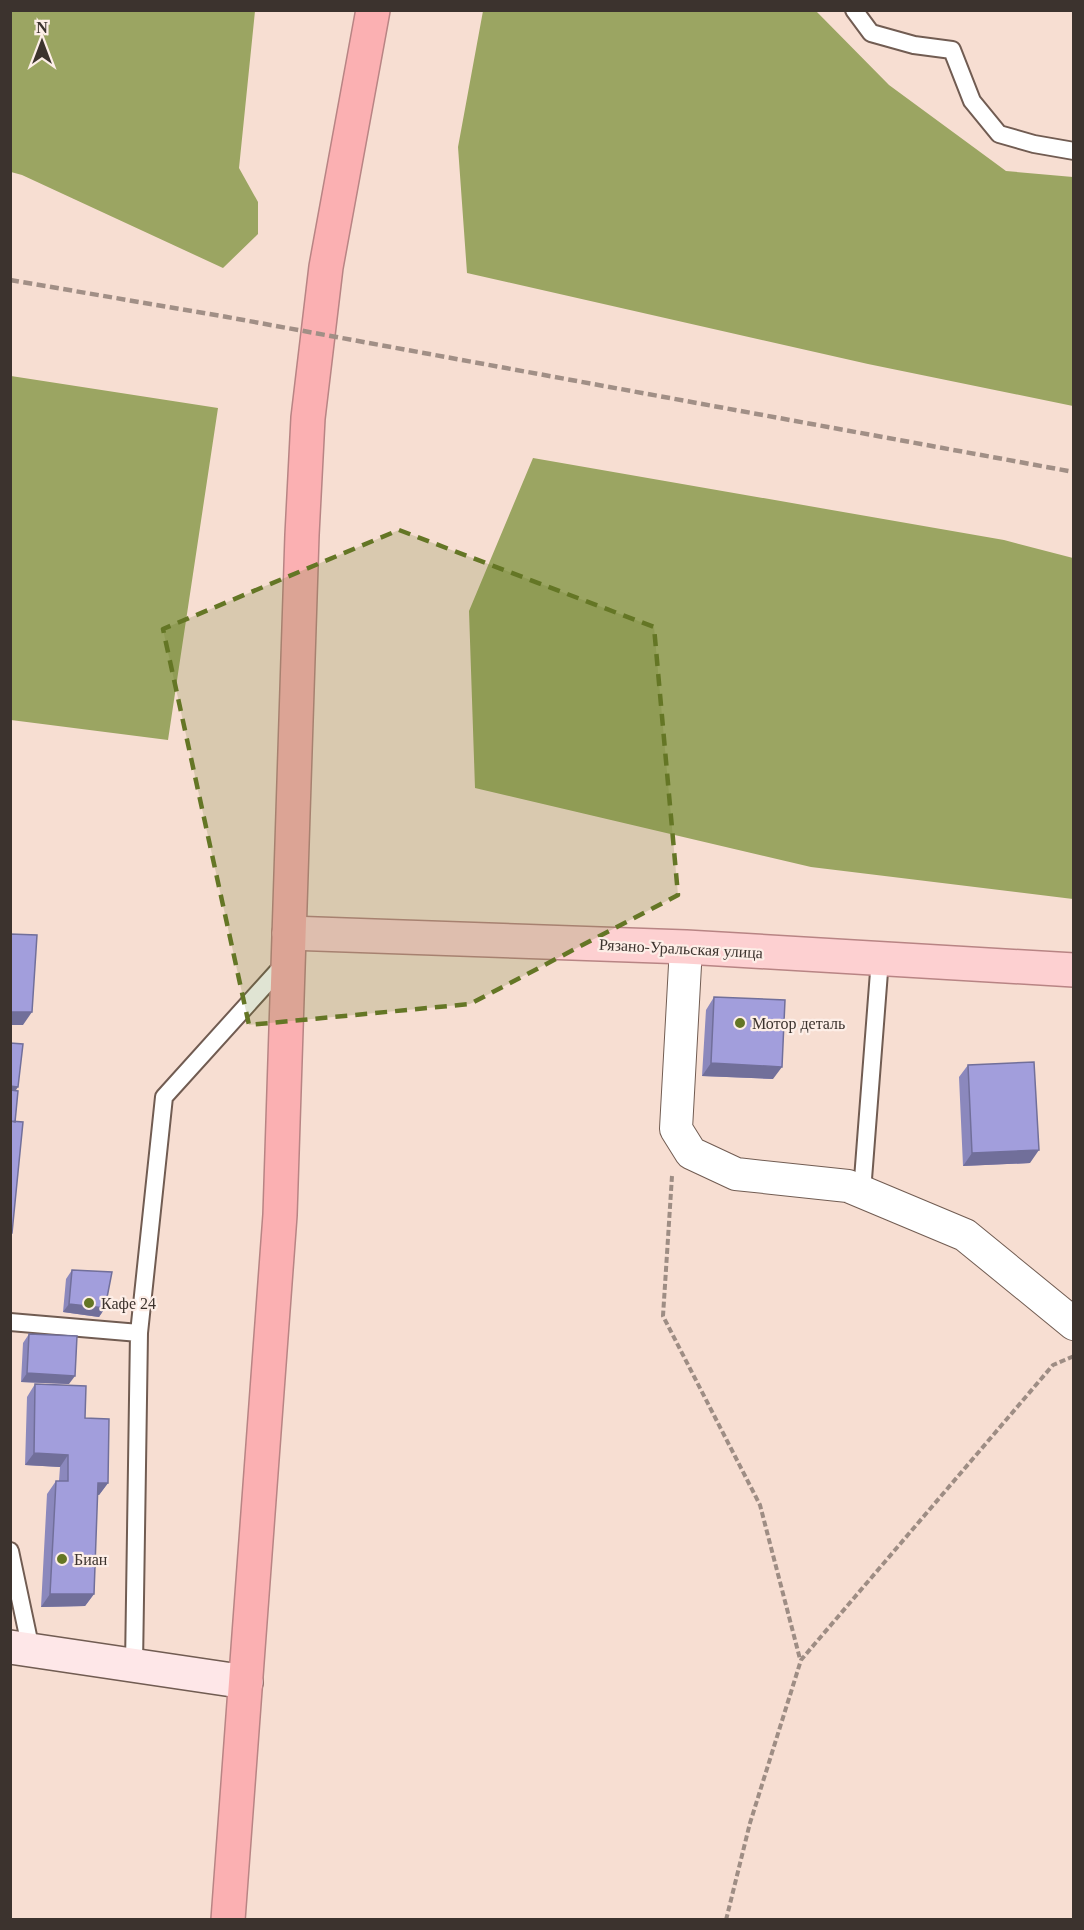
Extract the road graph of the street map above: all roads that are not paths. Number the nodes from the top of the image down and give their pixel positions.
1 (373, 10) edge
2 (854, 10) edge
3 (1074, 151) edge
4 (289, 946) junction
5 (686, 947) junction
6 (880, 959) junction
7 (1074, 970) edge
8 (862, 1192) junction
9 (10, 1322) edge
10 (1074, 1324) edge
11 (139, 1333) junction
12 (10, 1551) edge
13 (21, 1649) edge
14 (134, 1665) junction
15 (246, 1682) junction
16 (228, 1920) edge

1 - 4 highway
2 - 3 lane
4 - 5 main road, Рязано-Уральская улица
4 - 11 lane
4 - 15 highway
5 - 6 main road, Рязано-Уральская улица
5 - 8 street
6 - 7 main road, Рязано-Уральская улица
6 - 8 lane
8 - 10 street
9 - 11 lane
11 - 14 lane
12 - 13 lane
13 - 14 street
14 - 15 street
15 - 16 highway

